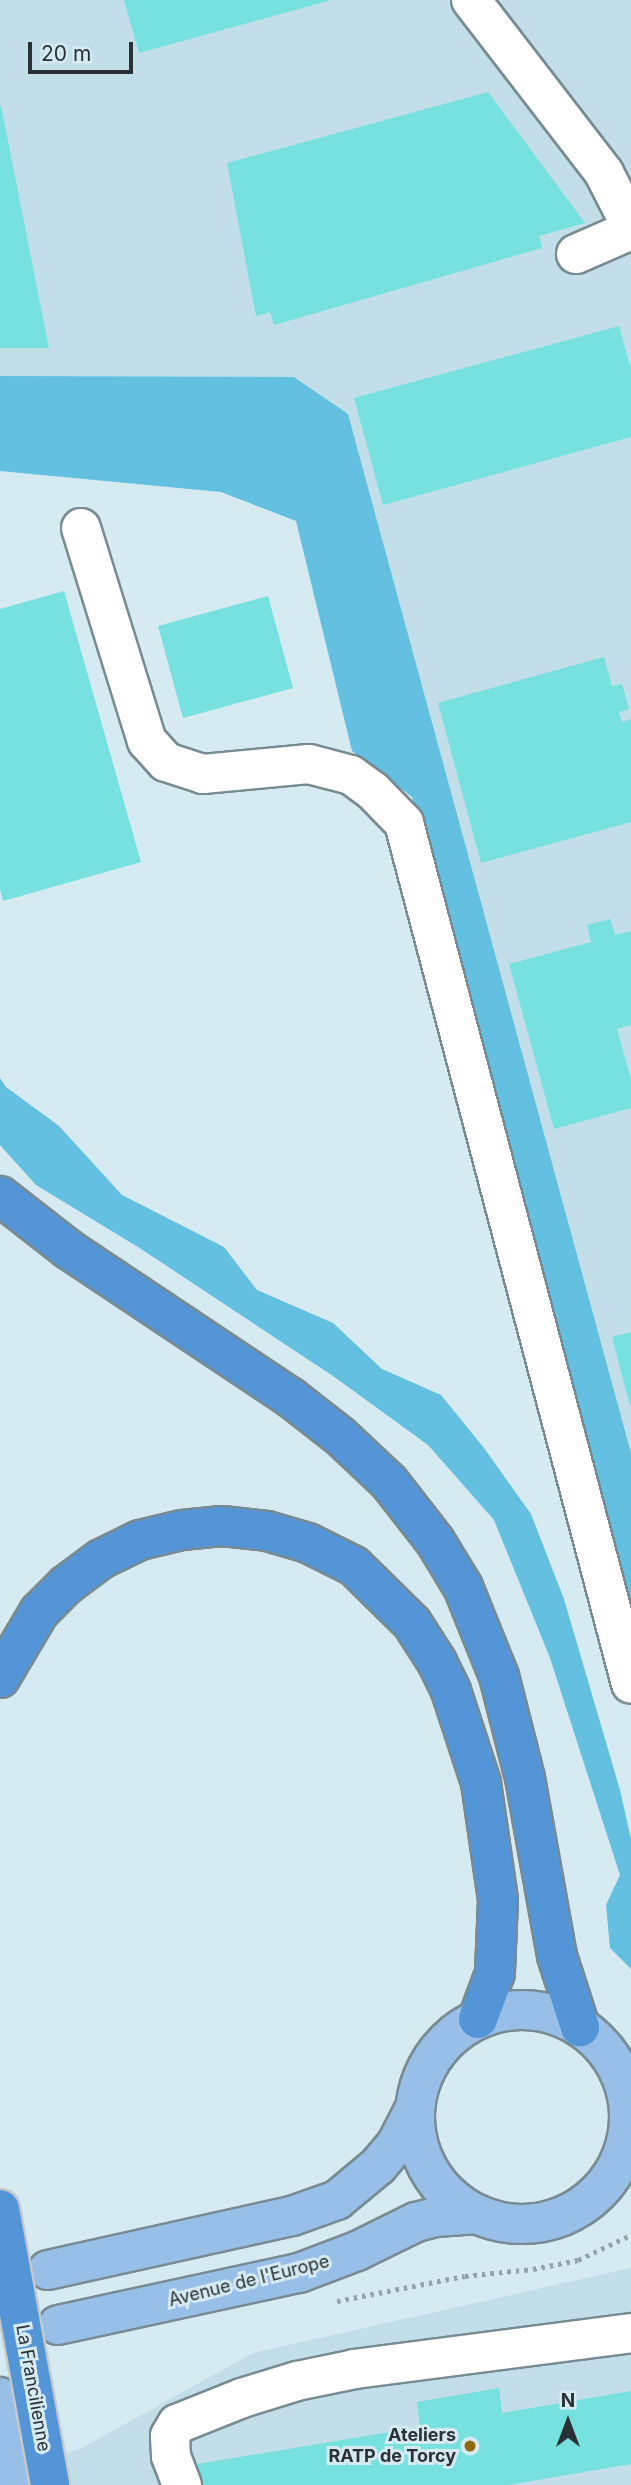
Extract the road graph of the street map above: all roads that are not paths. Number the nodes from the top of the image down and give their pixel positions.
1 (471, 0) edge
2 (631, 228) edge
3 (576, 254) dead end
4 (81, 528) dead end
5 (0, 1196) edge
6 (0, 1678) edge
7 (631, 1684) edge
8 (478, 2019) junction
9 (580, 2027) junction
10 (628, 2087) edge
11 (414, 2110) junction
12 (616, 2187) edge
13 (0, 2208) edge
14 (475, 2214) junction
15 (48, 2270) dead end
16 (58, 2325) dead end
17 (631, 2333) edge
18 (0, 2397) edge
19 (16, 2485) edge
20 (50, 2485) edge
21 (182, 2485) edge

1 - 2 street
2 - 3 street
4 - 7 street
5 - 9 highway
6 - 8 highway
8 - 9 main road, Avenue de l'Europe
8 - 11 main road, Avenue de l'Europe
9 - 10 main road, Avenue de l'Europe
10 - 12 main road, Avenue de l'Europe
11 - 14 main road, Avenue de l'Europe
11 - 15 main road, Avenue de l'Europe
12 - 14 main road, Avenue de l'Europe
13 - 20 highway, La Francilienne, bridge
14 - 16 main road, Avenue de l'Europe
17 - 21 street
18 - 19 main road

